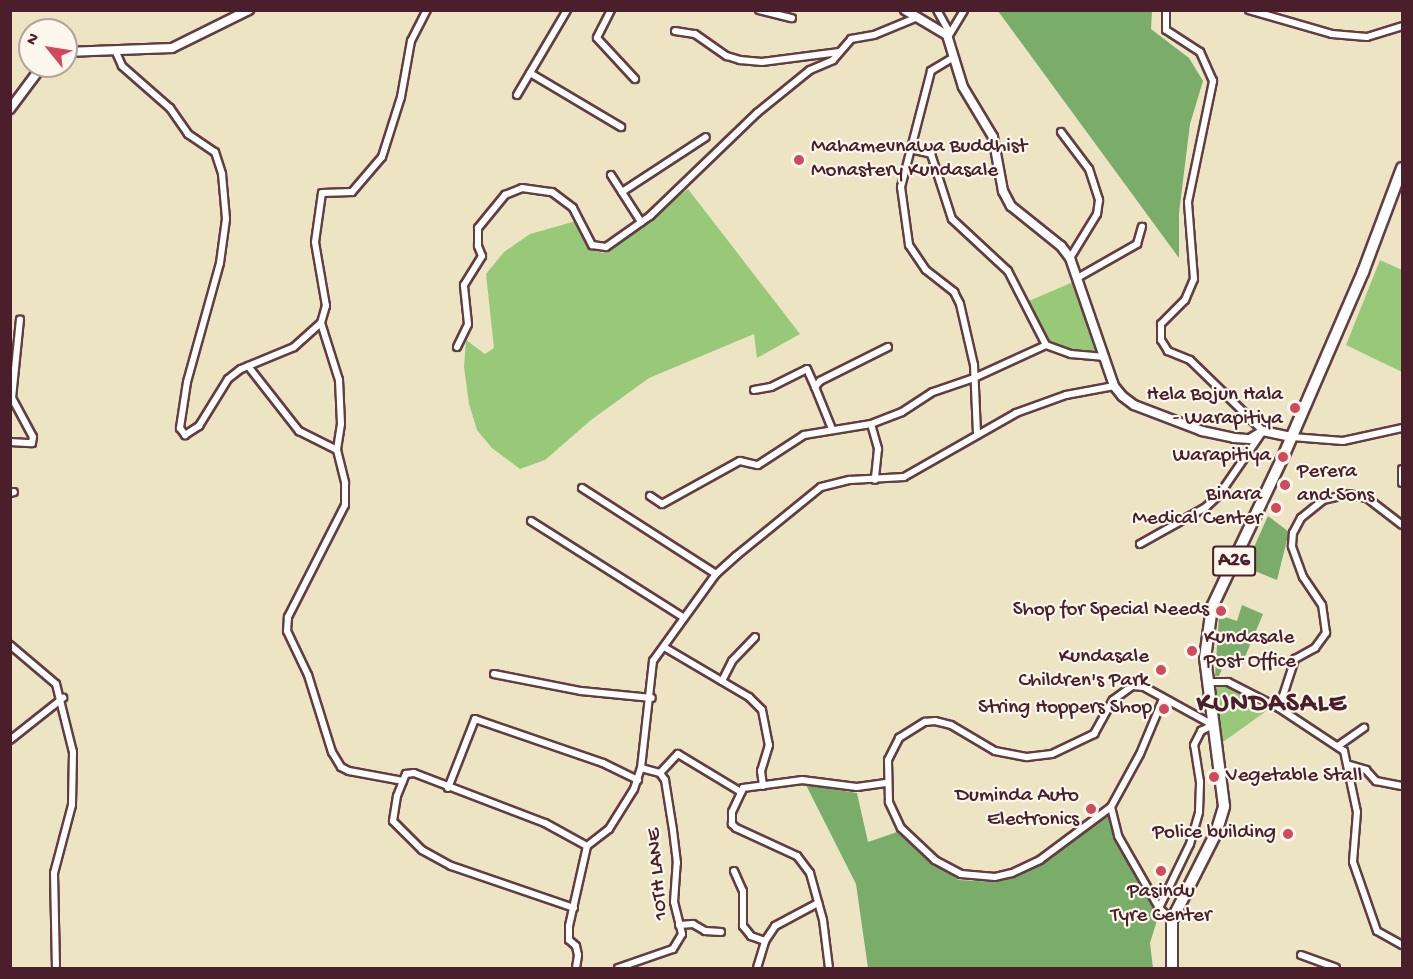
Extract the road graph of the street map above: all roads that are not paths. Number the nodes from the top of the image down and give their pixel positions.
1 (249, 10) edge
2 (427, 10) edge
3 (567, 10) edge
4 (611, 10) edge
5 (759, 10) edge
6 (905, 10) edge
7 (937, 10) edge
8 (964, 10) edge
9 (1166, 10) edge
10 (1249, 10) edge
11 (792, 18) dead end
12 (915, 18) junction
13 (1402, 26) edge
14 (675, 31) dead end
15 (948, 36) junction
16 (115, 50) junction
17 (78, 52) edge
18 (840, 52) junction
19 (954, 57) junction
20 (530, 73) junction
21 (33, 78) edge
22 (635, 79) dead end
23 (517, 95) dead end
24 (10, 110) edge
25 (621, 127) dead end
26 (1061, 132) dead end
27 (706, 137) dead end
28 (910, 149) junction
29 (1402, 168) edge
30 (611, 175) dead end
31 (622, 192) junction
32 (641, 222) junction
33 (1142, 227) dead end
34 (1070, 258) junction
35 (1079, 277) junction
36 (20, 319) dead end
37 (321, 323) junction
38 (10, 327) edge
39 (19, 330) junction
40 (1046, 345) junction
41 (457, 347) dead end
42 (888, 347) dead end
43 (14, 351) edge
44 (1105, 357) junction
45 (248, 366) junction
46 (974, 378) junction
47 (1114, 386) junction
48 (815, 387) junction
49 (754, 390) dead end
50 (11, 398) edge
51 (871, 424) junction
52 (1402, 428) edge
53 (832, 429) junction
54 (1263, 431) junction
55 (977, 435) junction
56 (1292, 436) junction
57 (10, 442) edge
58 (337, 450) junction
59 (1402, 469) edge
60 (875, 480) junction
61 (1402, 483) edge
62 (582, 488) dead end
63 (650, 496) dead end
64 (531, 521) dead end
65 (1402, 525) edge
66 (1140, 544) dead end
67 (716, 574) junction
68 (683, 617) junction
69 (756, 638) dead end
70 (10, 645) edge
71 (664, 647) junction
72 (494, 674) dead end
73 (723, 681) junction
74 (1207, 682) junction
75 (63, 698) junction
76 (652, 698) junction
77 (1163, 699) junction
78 (1280, 708) junction
79 (1213, 725) junction
80 (1364, 728) dead end
81 (10, 740) edge
82 (1338, 746) junction
83 (1350, 765) junction
84 (641, 768) junction
85 (660, 773) junction
86 (638, 780) junction
87 (403, 781) junction
88 (886, 783) junction
89 (763, 786) junction
90 (1402, 786) edge
91 (448, 788) junction
92 (741, 792) junction
93 (1111, 807) junction
94 (587, 846) junction
95 (734, 871) dead end
96 (818, 903) junction
97 (1159, 908) junction
98 (574, 909) junction
99 (1172, 920) junction
100 (679, 925) junction
101 (721, 932) dead end
102 (765, 941) junction
103 (1402, 945) edge
104 (1301, 955) dead end
105 (629, 968) edge
106 (56, 969) edge
107 (576, 969) edge
108 (618, 969) edge
109 (757, 969) edge
110 (830, 969) edge
111 (1172, 969) edge
112 (1336, 969) edge

1 - 16 street
2 - 37 street
3 - 20 street
4 - 22 street
5 - 11 street
6 - 12 street
7 - 15 street
8 - 15 street
9 - 54 street
10 - 13 street
12 - 15 street
12 - 18 street
14 - 18 street
15 - 19 street
16 - 17 street
16 - 45 street
18 - 32 street
19 - 28 street
19 - 34 street
20 - 23 street
20 - 25 street
21 - 24 street
26 - 34 street
27 - 31 street
28 - 40 street
28 - 46 street
29 - 56 highway, A26
30 - 31 street
31 - 32 street
32 - 41 street
33 - 35 street
34 - 35 street
35 - 44 street
36 - 39 street
37 - 45 street
37 - 58 street
38 - 39 street
39 - 43 street
40 - 44 street
40 - 46 street
42 - 48 street
43 - 50 street
44 - 47 street
45 - 58 street
46 - 51 street
46 - 55 street
47 - 54 street
47 - 55 street
48 - 49 street
48 - 53 street
50 - 57 street
51 - 53 street
51 - 60 street
52 - 56 street
53 - 63 street
54 - 56 street
54 - 66 street
55 - 60 street
56 - 74 highway, A26
58 - 87 street
59 - 61 street
60 - 67 street
62 - 67 street
64 - 68 street
65 - 78 street
67 - 68 street
68 - 71 street
69 - 73 street
70 - 75 street
71 - 73 street
71 - 76 street
72 - 76 street
73 - 89 street
74 - 78 street
74 - 79 highway, A26
75 - 81 street
75 - 106 street
76 - 84 street
77 - 79 street
77 - 88 street
77 - 93 street
78 - 82 street
79 - 97 street
79 - 99 highway, A26
80 - 82 street
82 - 83 street
83 - 90 street
83 - 103 street
84 - 85 street
84 - 86 street
85 - 92 street
85 - 100 street, 10TH LANE
86 - 91 street
86 - 94 street
87 - 91 street
87 - 98 street
88 - 89 street
88 - 93 street
89 - 92 street
91 - 94 street
92 - 96 street
93 - 97 street
94 - 98 street
95 - 102 street
96 - 102 street
96 - 110 street
97 - 99 street
98 - 107 street
99 - 111 highway, A26
100 - 101 street
100 - 105 street, 10TH LANE
102 - 109 street
104 - 112 street
105 - 108 street, 10TH LANE

